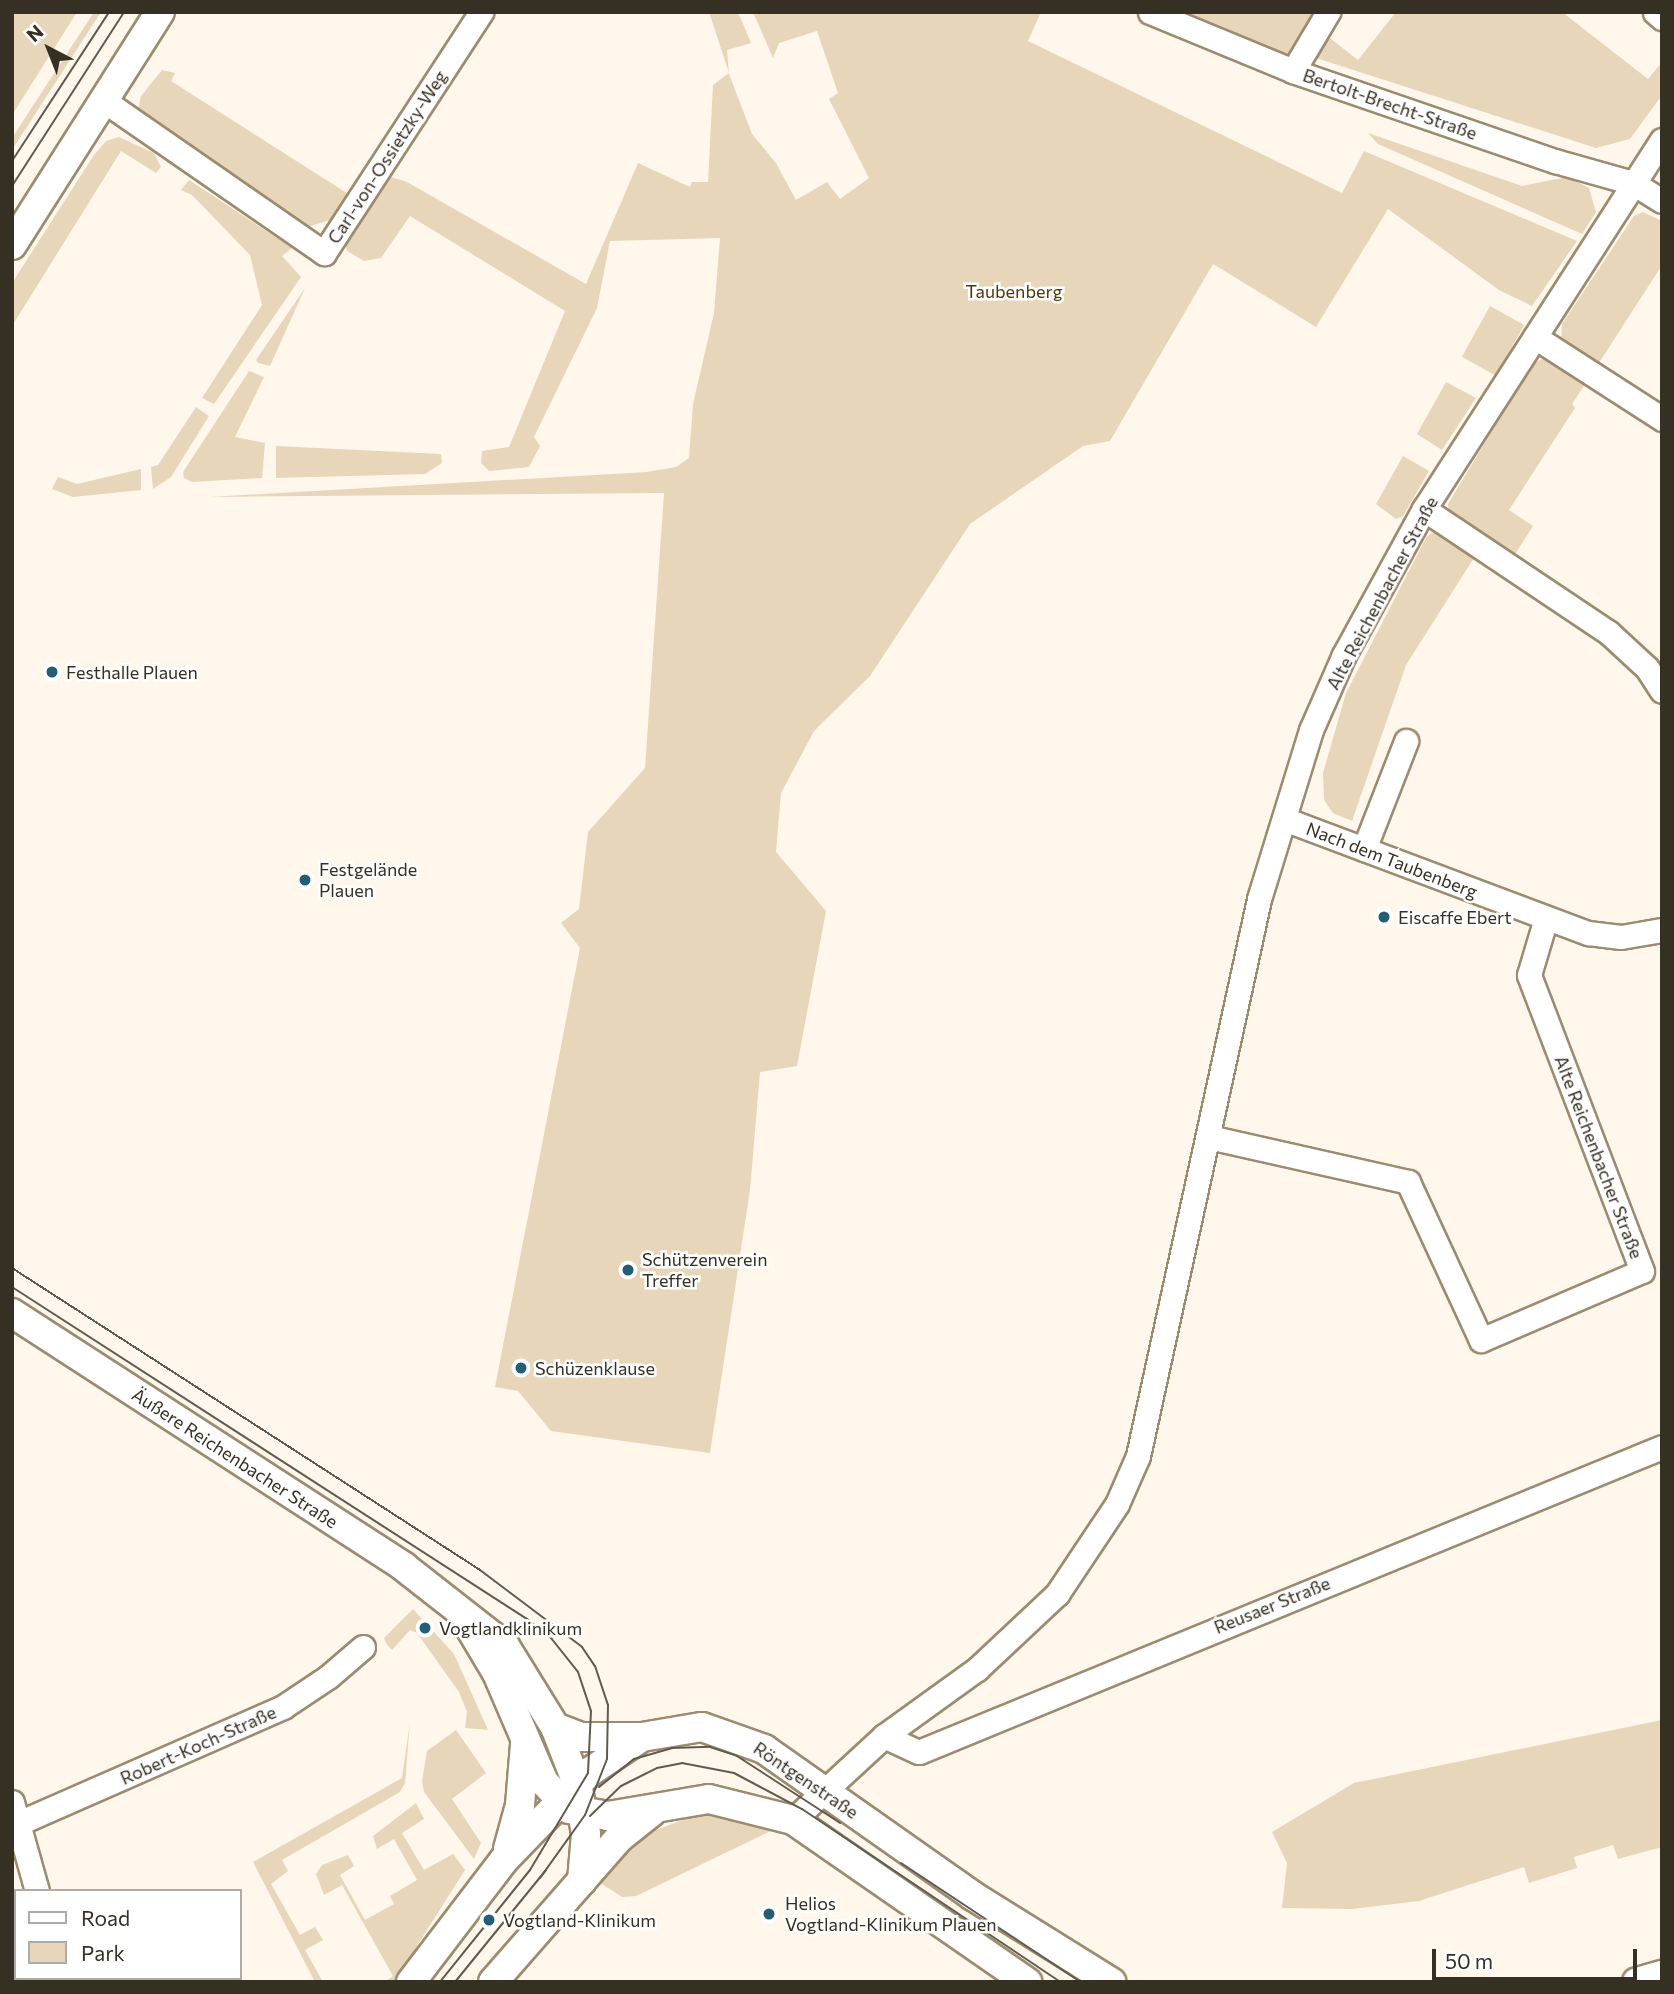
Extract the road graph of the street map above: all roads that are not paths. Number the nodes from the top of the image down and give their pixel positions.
1 (160, 12) edge
2 (481, 12) edge
3 (1150, 12) edge
4 (1328, 12) edge
5 (1655, 12) edge
6 (1662, 18) edge
7 (1293, 71) junction
8 (103, 100) junction
9 (1662, 140) edge
10 (1633, 183) junction
11 (1662, 201) edge
12 (12, 245) edge
13 (1535, 337) junction
14 (1662, 419) edge
15 (1424, 509) junction
16 (1662, 691) edge
17 (1406, 741) dead end
18 (1284, 819) junction
19 (1364, 849) junction
20 (1546, 918) junction
21 (1662, 930) edge
22 (1209, 1137) junction
23 (12, 1313) edge
24 (1662, 1447) edge
25 (455, 1607) junction
26 (363, 1647) dead end
27 (555, 1727) junction
28 (884, 1736) junction
29 (642, 1737) junction
30 (526, 1738) junction
31 (824, 1787) junction
32 (567, 1792) junction
33 (653, 1811) junction
34 (17, 1812) edge
35 (585, 1815) junction
36 (793, 1820) junction
37 (504, 1860) junction
38 (582, 1881) junction
39 (36, 1889) edge
40 (1662, 1975) edge
41 (411, 1982) edge
42 (493, 1982) edge
43 (1027, 1982) edge
44 (1111, 1982) edge
45 (1637, 1982) edge

1 - 8 street
2 - 8 street, Carl-von-Ossietzky-Weg
3 - 7 street, Bertolt-Brecht-Straße
4 - 7 street
5 - 6 street
7 - 10 street, Bertolt-Brecht-Straße
8 - 12 street
9 - 10 street, Alte Reichenbacher Straße
10 - 11 street, Bertolt-Brecht-Straße
10 - 13 street, Alte Reichenbacher Straße
13 - 14 street
13 - 15 street, Alte Reichenbacher Straße
15 - 16 street
15 - 18 street, Alte Reichenbacher Straße
17 - 19 street
18 - 19 street, Nach dem Taubenberg
18 - 22 street, Alte Reichenbacher Straße
19 - 20 street, Nach dem Taubenberg
20 - 21 street, Nach dem Taubenberg
20 - 22 street, Alte Reichenbacher Straße
22 - 28 street, Alte Reichenbacher Straße
23 - 25 street, Äußere Reichenbacher Straße
24 - 28 street, Reusaer Straße
25 - 27 street, Äußere Reichenbacher Straße
25 - 30 street, Äußere Reichenbacher Straße
26 - 34 street, Robert-Koch-Straße
27 - 29 street
27 - 32 street, Äußere Reichenbacher Straße
28 - 31 street, Alte Reichenbacher Straße
29 - 31 street, Röntgenstraße
29 - 32 street, Röntgenstraße
30 - 32 street, Äußere Reichenbacher Straße
30 - 37 street
31 - 36 street, Alte Reichenbacher Straße
31 - 44 street, Röntgenstraße
32 - 35 street, Äußere Reichenbacher Straße
32 - 37 street, Röntgenstraße
33 - 35 street
33 - 36 street
33 - 38 street
34 - 39 street
35 - 38 street, Äußere Reichenbacher Straße
36 - 43 street
37 - 41 street, Röntgenstraße
38 - 42 street
40 - 45 street

